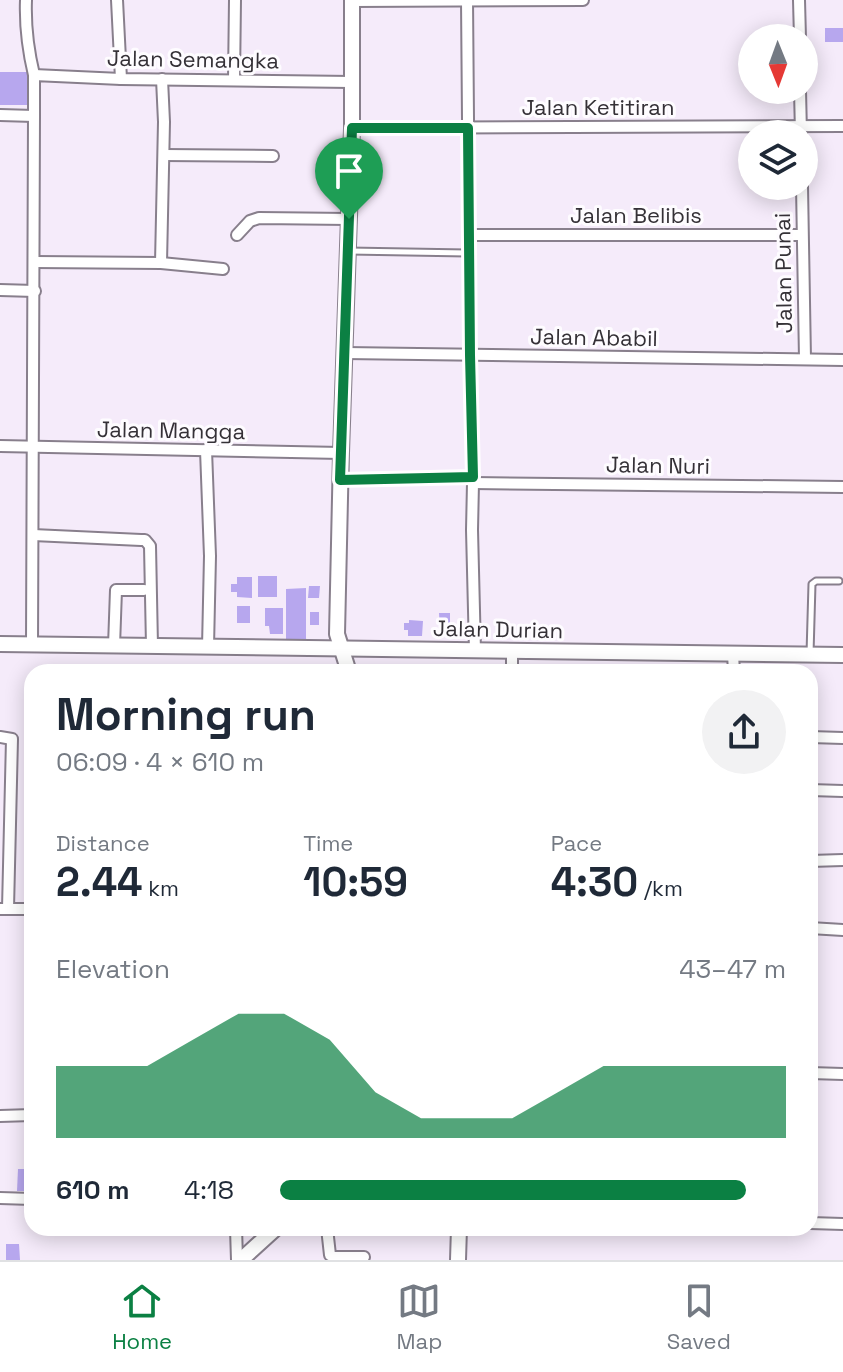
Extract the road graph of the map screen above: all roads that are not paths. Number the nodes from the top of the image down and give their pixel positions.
1 (26, 0) edge
2 (117, 0) edge
3 (235, 0) edge
4 (352, 0) edge
5 (583, 0) edge
6 (799, 0) edge
7 (467, 1) edge
8 (800, 24) edge
9 (34, 75) junction
10 (121, 79) junction
11 (162, 79) junction
12 (234, 80) junction
13 (351, 82) junction
14 (0, 115) edge
15 (34, 116) junction
16 (843, 126) edge
17 (352, 128) junction
18 (468, 128) junction
19 (818, 128) edge
20 (738, 130) edge
21 (164, 155) junction
22 (273, 156) dead end
23 (802, 200) edge
24 (349, 219) junction
25 (237, 235) dead end
26 (469, 235) junction
27 (802, 235) junction
28 (349, 251) junction
29 (468, 253) junction
30 (35, 262) junction
31 (161, 263) junction
32 (223, 269) dead end
33 (0, 290) edge
34 (35, 291) junction
35 (345, 353) junction
36 (470, 355) junction
37 (805, 359) junction
38 (843, 360) edge
39 (0, 446) edge
40 (33, 447) junction
41 (206, 450) junction
42 (341, 453) junction
43 (340, 480) junction
44 (473, 480) junction
45 (843, 487) edge
46 (33, 535) junction
47 (839, 581) dead end
48 (144, 590) dead end
49 (0, 644) edge
50 (32, 644) junction
51 (114, 646) junction
52 (152, 646) junction
53 (208, 647) junction
54 (342, 649) junction
55 (475, 651) junction
56 (512, 651) junction
57 (733, 654) junction
58 (810, 655) junction
59 (843, 655) edge
60 (345, 664) edge
61 (512, 664) edge
62 (734, 664) edge
63 (0, 737) edge
64 (818, 737) edge
65 (843, 738) edge
66 (6, 790) edge
67 (818, 790) edge
68 (843, 791) edge
69 (843, 860) edge
70 (818, 861) edge
71 (4, 909) edge
72 (818, 928) edge
73 (843, 930) edge
74 (818, 1073) edge
75 (843, 1074) edge
76 (24, 1115) edge
77 (0, 1116) edge
78 (0, 1198) edge
79 (24, 1199) edge
80 (818, 1223) edge
81 (843, 1224) edge
82 (237, 1236) edge
83 (267, 1236) edge
84 (328, 1236) edge
85 (459, 1236) edge
86 (364, 1257) dead end
87 (239, 1260) edge
88 (458, 1260) edge

1 - 9 street
2 - 10 street
3 - 12 street
4 - 7 street
4 - 13 main road
5 - 7 street
6 - 8 street
7 - 18 street
9 - 10 street, Jalan Semangka
9 - 15 street
10 - 11 street, Jalan Semangka
11 - 12 street, Jalan Semangka
11 - 21 street
12 - 13 street, Jalan Semangka
13 - 17 main road
14 - 15 street
15 - 30 street
16 - 19 street, Jalan Ketitiran
17 - 18 street, Jalan Ketitiran
17 - 24 main road
18 - 20 street, Jalan Ketitiran
18 - 26 street
21 - 22 street
21 - 31 street
23 - 27 street, Jalan Punai
24 - 25 street
24 - 28 main road
26 - 27 street, Jalan Belibis
26 - 29 street
27 - 37 street, Jalan Punai
28 - 29 lane
28 - 35 main road
29 - 36 street
30 - 31 street
30 - 34 street
31 - 32 street
33 - 34 street
34 - 40 street
35 - 36 street, Jalan Ababil
35 - 42 main road
36 - 37 street, Jalan Ababil
36 - 44 street
37 - 38 street, Jalan Ababil
39 - 40 street, Jalan Mangga
40 - 41 street, Jalan Mangga
40 - 46 street
41 - 42 street, Jalan Mangga
41 - 53 street
42 - 43 main road
43 - 44 street, Jalan Nuri
43 - 54 main road
44 - 45 street, Jalan Nuri
44 - 55 street
46 - 50 street
46 - 52 street
47 - 58 lane
48 - 51 street
49 - 50 main road, Jalan Durian
50 - 51 main road, Jalan Durian
51 - 52 main road, Jalan Durian
52 - 53 main road, Jalan Durian
53 - 54 main road, Jalan Durian
54 - 55 main road, Jalan Durian
54 - 60 main road
55 - 56 main road, Jalan Durian
56 - 57 main road, Jalan Durian
56 - 61 street
57 - 58 main road, Jalan Durian
57 - 62 street
58 - 59 main road, Jalan Durian
63 - 66 street
64 - 65 street
66 - 71 street
67 - 68 street
69 - 70 street
72 - 73 street
74 - 75 street
76 - 77 street
78 - 79 street
80 - 81 street
82 - 87 street
83 - 87 main road
84 - 86 street
85 - 88 main road

